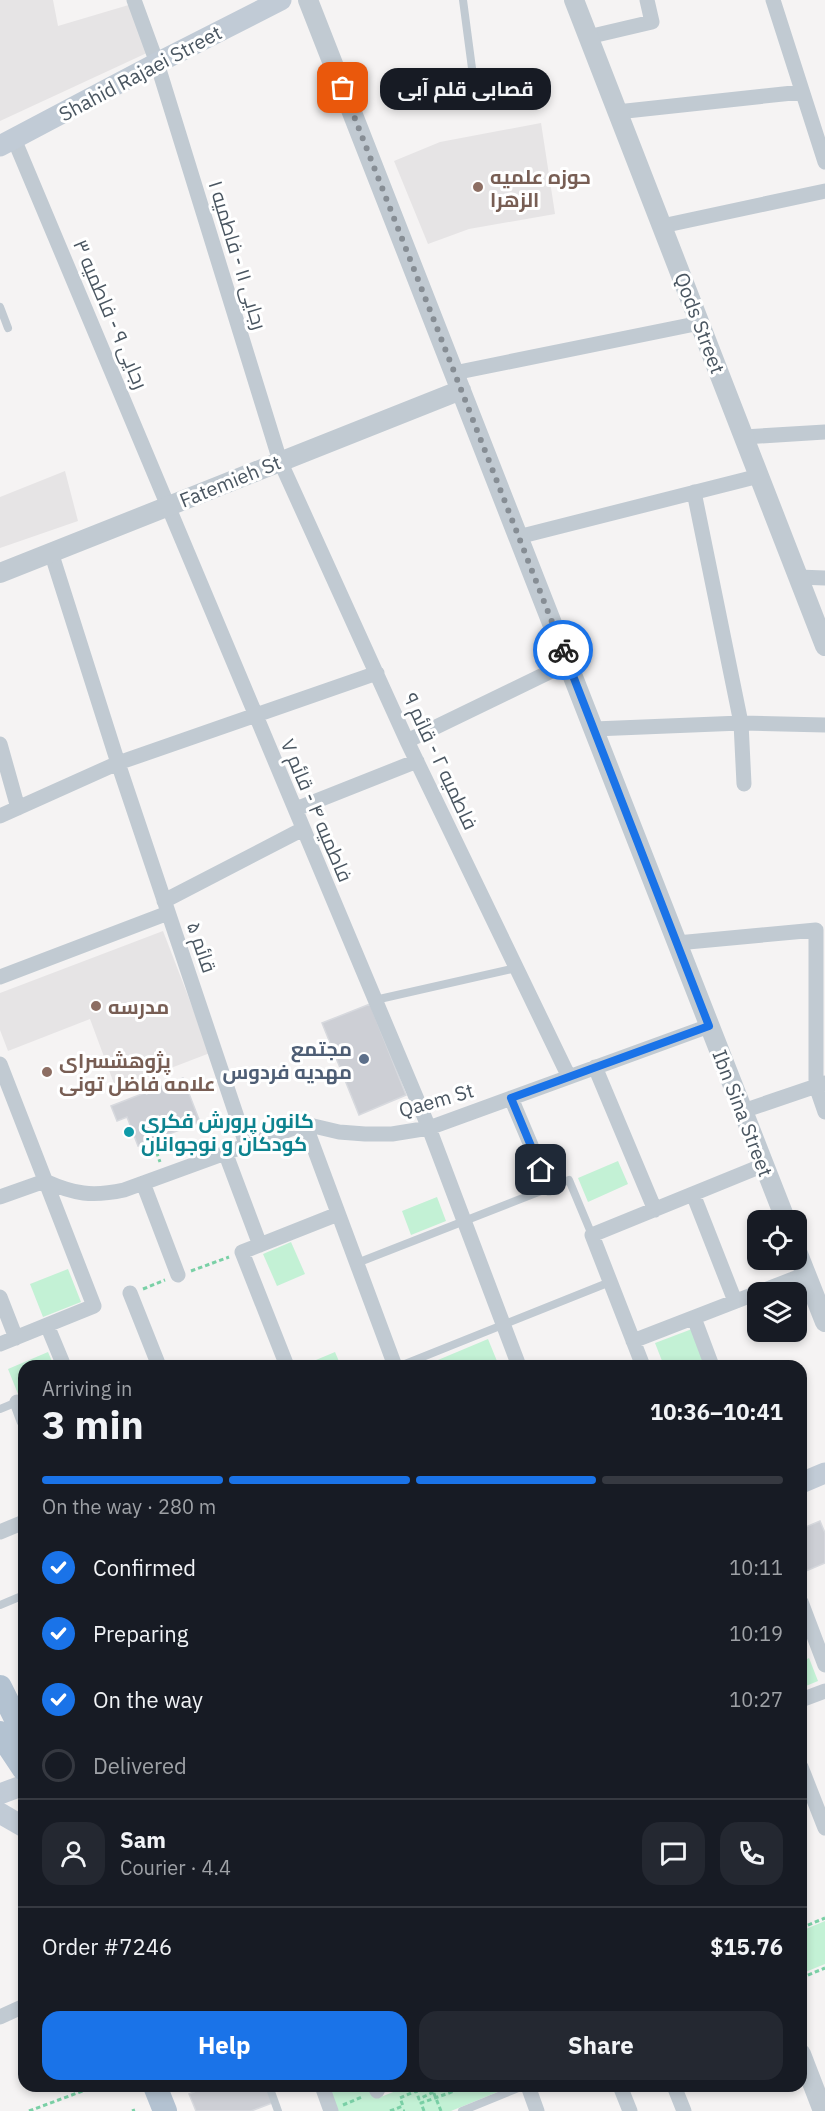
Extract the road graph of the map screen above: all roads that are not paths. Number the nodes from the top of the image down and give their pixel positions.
1 (134, 0) edge
2 (281, 0) edge
3 (308, 0) edge
4 (463, 0) edge
5 (574, 0) edge
6 (647, 0) edge
7 (773, 0) edge
8 (588, 37) junction
9 (157, 63) junction
10 (475, 91) dead end
11 (802, 92) junction
12 (617, 112) junction
13 (7, 142) edge
14 (825, 162) edge
15 (825, 191) edge
16 (662, 226) junction
17 (0, 308) edge
18 (700, 323) junction
19 (8, 328) dead end
20 (457, 381) junction
21 (825, 432) edge
22 (744, 437) junction
23 (280, 460) junction
24 (759, 476) junction
25 (694, 492) junction
26 (169, 506) junction
27 (518, 537) junction
28 (51, 552) junction
29 (0, 573) edge
30 (798, 577) junction
31 (825, 578) edge
32 (825, 646) edge
33 (568, 663) junction
34 (377, 673) junction
35 (255, 715) junction
36 (741, 723) junction
37 (825, 725) edge
38 (594, 729) junction
39 (407, 741) junction
40 (0, 744) edge
41 (417, 761) junction
42 (118, 763) junction
43 (744, 784) dead end
44 (18, 808) junction
45 (296, 809) junction
46 (0, 816) edge
47 (303, 829) junction
48 (166, 907) junction
49 (677, 943) junction
50 (516, 968) junction
51 (0, 977) edge
52 (374, 1000) junction
53 (709, 1026) junction
54 (0, 1065) edge
55 (595, 1067) junction
56 (569, 1077) junction
57 (820, 1084) edge
58 (511, 1098) junction
59 (743, 1111) junction
60 (825, 1112) edge
61 (305, 1124) junction
62 (429, 1128) junction
63 (246, 1144) junction
64 (225, 1152) junction
65 (764, 1165) junction
66 (45, 1180) junction
67 (143, 1183) junction
68 (549, 1188) junction
69 (693, 1194) junction
70 (0, 1197) edge
71 (655, 1210) junction
72 (782, 1210) edge
73 (338, 1214) junction
74 (464, 1221) junction
75 (592, 1235) junction
76 (260, 1245) junction
77 (357, 1263) junction
78 (804, 1270) edge
79 (806, 1274) junction
80 (178, 1275) dead end
81 (610, 1282) junction
82 (130, 1293) dead end
83 (0, 1297) edge
84 (735, 1301) junction
85 (694, 1318) junction
86 (825, 1322) edge
87 (47, 1325) junction
88 (503, 1325) junction
89 (16, 1338) junction
90 (633, 1341) junction
91 (0, 1344) edge
92 (62, 1360) edge
93 (157, 1360) edge
94 (285, 1360) edge
95 (393, 1360) edge
96 (415, 1360) edge
97 (517, 1360) edge
98 (641, 1360) edge
99 (710, 1360) edge
100 (17, 1402) edge
101 (0, 1409) edge
102 (825, 1473) edge
103 (807, 1480) edge
104 (18, 1524) edge
105 (0, 1532) edge
106 (18, 1598) edge
107 (0, 1605) edge
108 (807, 1618) edge
109 (825, 1665) edge
110 (0, 1687) edge
111 (825, 1691) edge
112 (807, 1698) edge
113 (14, 1726) edge
114 (18, 1743) edge
115 (807, 1782) edge
116 (18, 1787) edge
117 (0, 1794) edge
118 (0, 1813) edge
119 (18, 1824) edge
120 (825, 1828) edge
121 (18, 2009) edge
122 (0, 2017) edge
123 (807, 2070) edge
124 (157, 2092) edge
125 (271, 2092) edge
126 (323, 2092) edge
127 (508, 2092) edge
128 (530, 2092) edge
129 (622, 2092) edge
130 (676, 2092) edge
131 (165, 2111) edge
132 (278, 2111) edge
133 (331, 2111) edge
134 (462, 2111) edge
135 (537, 2111) edge
136 (630, 2111) edge
137 (684, 2111) edge
138 (823, 2111) edge

1 - 9 street, رجایی ۱۱ - فاطمیه ۱
2 - 9 main road, Shahid Rajaei Street
3 - 20 street, Ibn Sina Street
4 - 10 lane
5 - 8 street, Qods Street
6 - 8 street
7 - 11 street
8 - 12 street, Qods Street
9 - 13 main road, Shahid Rajaei Street
9 - 23 street, رجایی ۱۱ - فاطمیه ۱
11 - 12 street
11 - 14 street
12 - 16 street, Qods Street
13 - 26 street, رجایی ۹ - فاطمیه ۳
15 - 16 street
16 - 18 street, Qods Street
17 - 19 lane
18 - 20 street
18 - 22 street, Qods Street
20 - 23 street, Fatemieh St
20 - 27 street, Ibn Sina Street
21 - 22 street
22 - 24 street, Qods Street
23 - 26 street, Fatemieh St
23 - 34 street, فاطمیه ۲ - قائم ۹
24 - 25 street
24 - 30 street, Qods Street
25 - 27 street
25 - 36 street
26 - 28 street, Fatemieh St
26 - 35 street, فاطمیه ۴ - قائم ۷
27 - 33 street, Ibn Sina Street
28 - 29 street, Fatemieh St
28 - 42 street, قائم ۵
30 - 31 street
30 - 32 street, Qods Street
33 - 38 street, Ibn Sina Street
33 - 39 street
34 - 35 street
34 - 39 street, فاطمیه ۲ - قائم ۹
35 - 42 street
35 - 45 street, فاطمیه ۴ - قائم ۷
36 - 37 street
36 - 38 street
36 - 43 street
38 - 49 street, Ibn Sina Street
39 - 41 street, فاطمیه ۲ - قائم ۹
40 - 44 street
41 - 45 street
41 - 50 street, فاطمیه ۲ - قائم ۹
42 - 44 street
42 - 48 street, قائم ۵
44 - 46 street
45 - 47 street, فاطمیه ۴ - قائم ۷
47 - 48 street
47 - 52 street, فاطمیه ۴ - قائم ۷
48 - 51 street
48 - 63 street, قائم ۵
49 - 53 street, Ibn Sina Street
49 - 57 street
50 - 52 lane
50 - 56 street, فاطمیه ۲ - قائم ۹
52 - 62 street, فاطمیه ۴ - قائم ۷
53 - 55 street, Qaem St
53 - 59 street, Ibn Sina Street
54 - 66 street
55 - 56 street, Qaem St
55 - 71 street
56 - 58 street, Qaem St
57 - 59 street
57 - 60 street
58 - 62 street, Qaem St
58 - 68 street
59 - 65 street, Ibn Sina Street
61 - 62 street, Qaem St
61 - 63 street
61 - 73 street
62 - 74 street, فاطمیه ۴ - قائم ۷
63 - 64 street
64 - 67 street
64 - 76 street
65 - 69 street
65 - 72 street, Ibn Sina Street
66 - 67 street
66 - 70 street
66 - 87 street
67 - 80 street
68 - 74 lane
68 - 75 lane
69 - 71 street
69 - 84 street
71 - 75 street
73 - 76 street
73 - 77 street
74 - 77 lane
74 - 88 street, فاطمیه ۴ - قائم ۷
75 - 81 street
76 - 94 street
77 - 95 street
78 - 79 street
79 - 84 street
79 - 86 street
81 - 88 lane
81 - 90 street
82 - 93 street
83 - 89 street
84 - 85 street
85 - 90 street
85 - 99 street
87 - 89 street
87 - 92 street
88 - 96 lane
88 - 97 street, فاطمیه ۴ - قائم ۷
89 - 91 street
90 - 98 street
100 - 101 lane
102 - 103 main road
104 - 105 street
106 - 107 lane
108 - 109 street
110 - 113 main road
111 - 112 street
113 - 114 main road
115 - 120 street
116 - 117 main road
118 - 119 main road
121 - 122 street
123 - 138 street
124 - 131 main road
125 - 132 lane
126 - 133 street
127 - 134 lane
128 - 135 street
129 - 136 street
130 - 137 street

